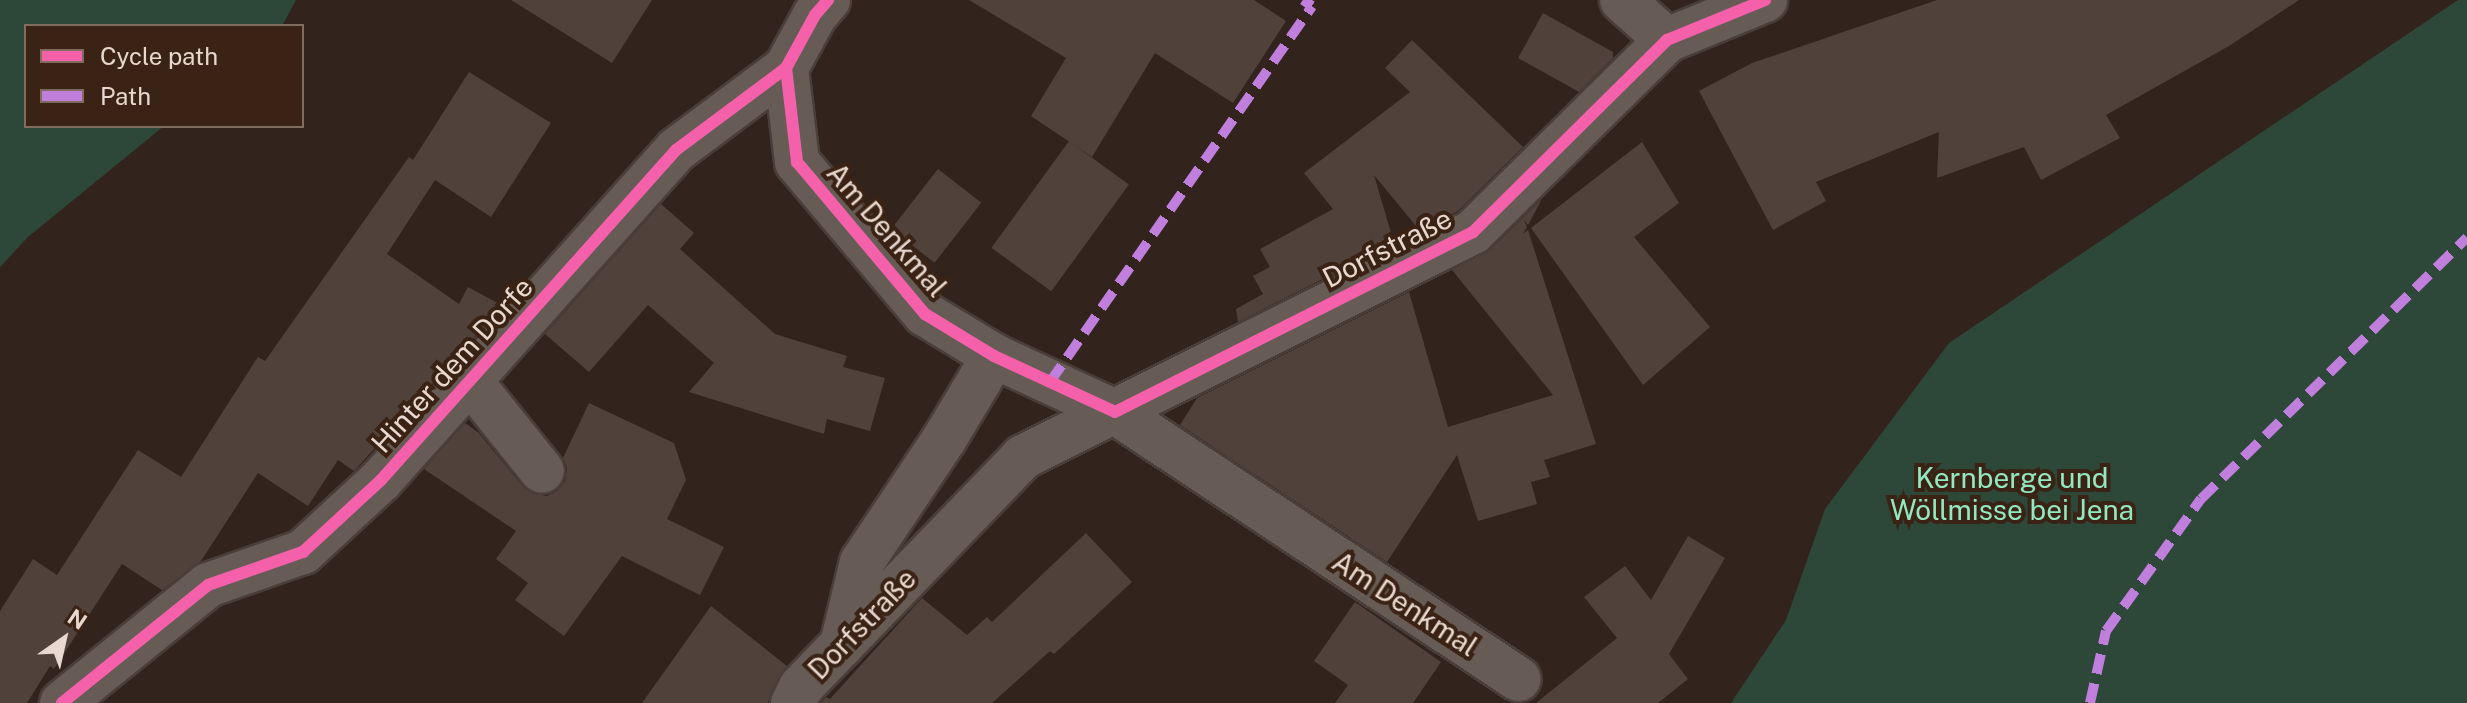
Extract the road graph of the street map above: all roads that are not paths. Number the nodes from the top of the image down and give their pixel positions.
1 (828, 0) edge
2 (1622, 0) edge
3 (1765, 0) edge
4 (1667, 40) junction
5 (786, 68) junction
6 (994, 356) junction
7 (470, 381) junction
8 (1115, 412) junction
9 (542, 471) dead end
10 (842, 646) junction
11 (1519, 679) dead end
12 (62, 703) edge
13 (793, 703) edge

1 - 5 street, Hinter dem Dorfe
2 - 4 street
3 - 4 street, Dorfstraße
4 - 8 street, Dorfstraße
5 - 6 street, Am Denkmal
5 - 7 street, Hinter dem Dorfe
6 - 8 street, Am Denkmal
6 - 10 street
7 - 9 street, Hinter dem Dorfe
7 - 12 street, Hinter dem Dorfe
8 - 10 street, Dorfstraße
8 - 11 street, Am Denkmal
10 - 13 street, Dorfstraße

